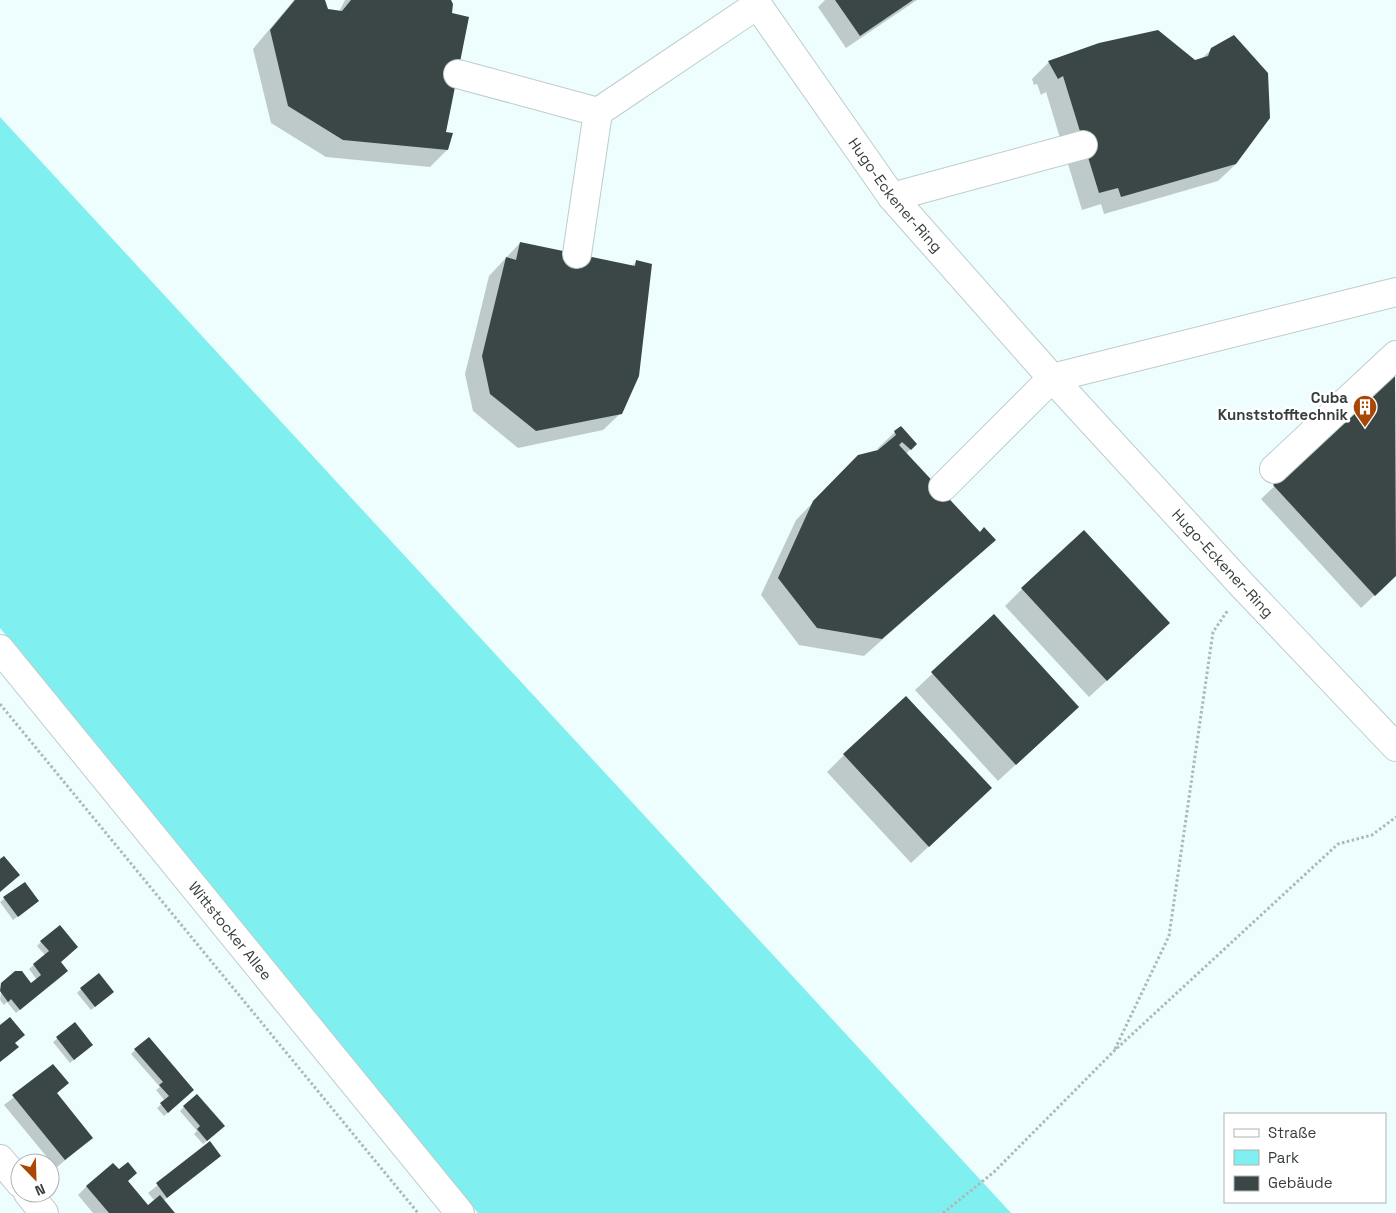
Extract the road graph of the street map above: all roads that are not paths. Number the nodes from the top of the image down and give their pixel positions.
1 (756, 3) edge
2 (458, 74) dead end
3 (598, 112) junction
4 (1083, 145) dead end
5 (892, 197) junction
6 (577, 254) dead end
7 (1396, 292) edge
8 (1396, 355) edge
9 (1052, 378) junction
10 (1274, 469) dead end
11 (943, 487) dead end
12 (0, 649) edge
13 (1396, 747) edge
14 (0, 1159) edge
15 (10, 1171) edge
16 (36, 1203) edge
17 (44, 1213) edge
18 (460, 1213) edge

1 - 3 street
1 - 5 street, Hugo-Eckener-Ring
2 - 3 street
3 - 6 street
4 - 5 street
5 - 9 street, Hugo-Eckener-Ring
7 - 9 street
8 - 10 street
9 - 11 street
9 - 13 street, Hugo-Eckener-Ring
12 - 18 street, Wittstocker Allee
14 - 15 street
16 - 17 street

